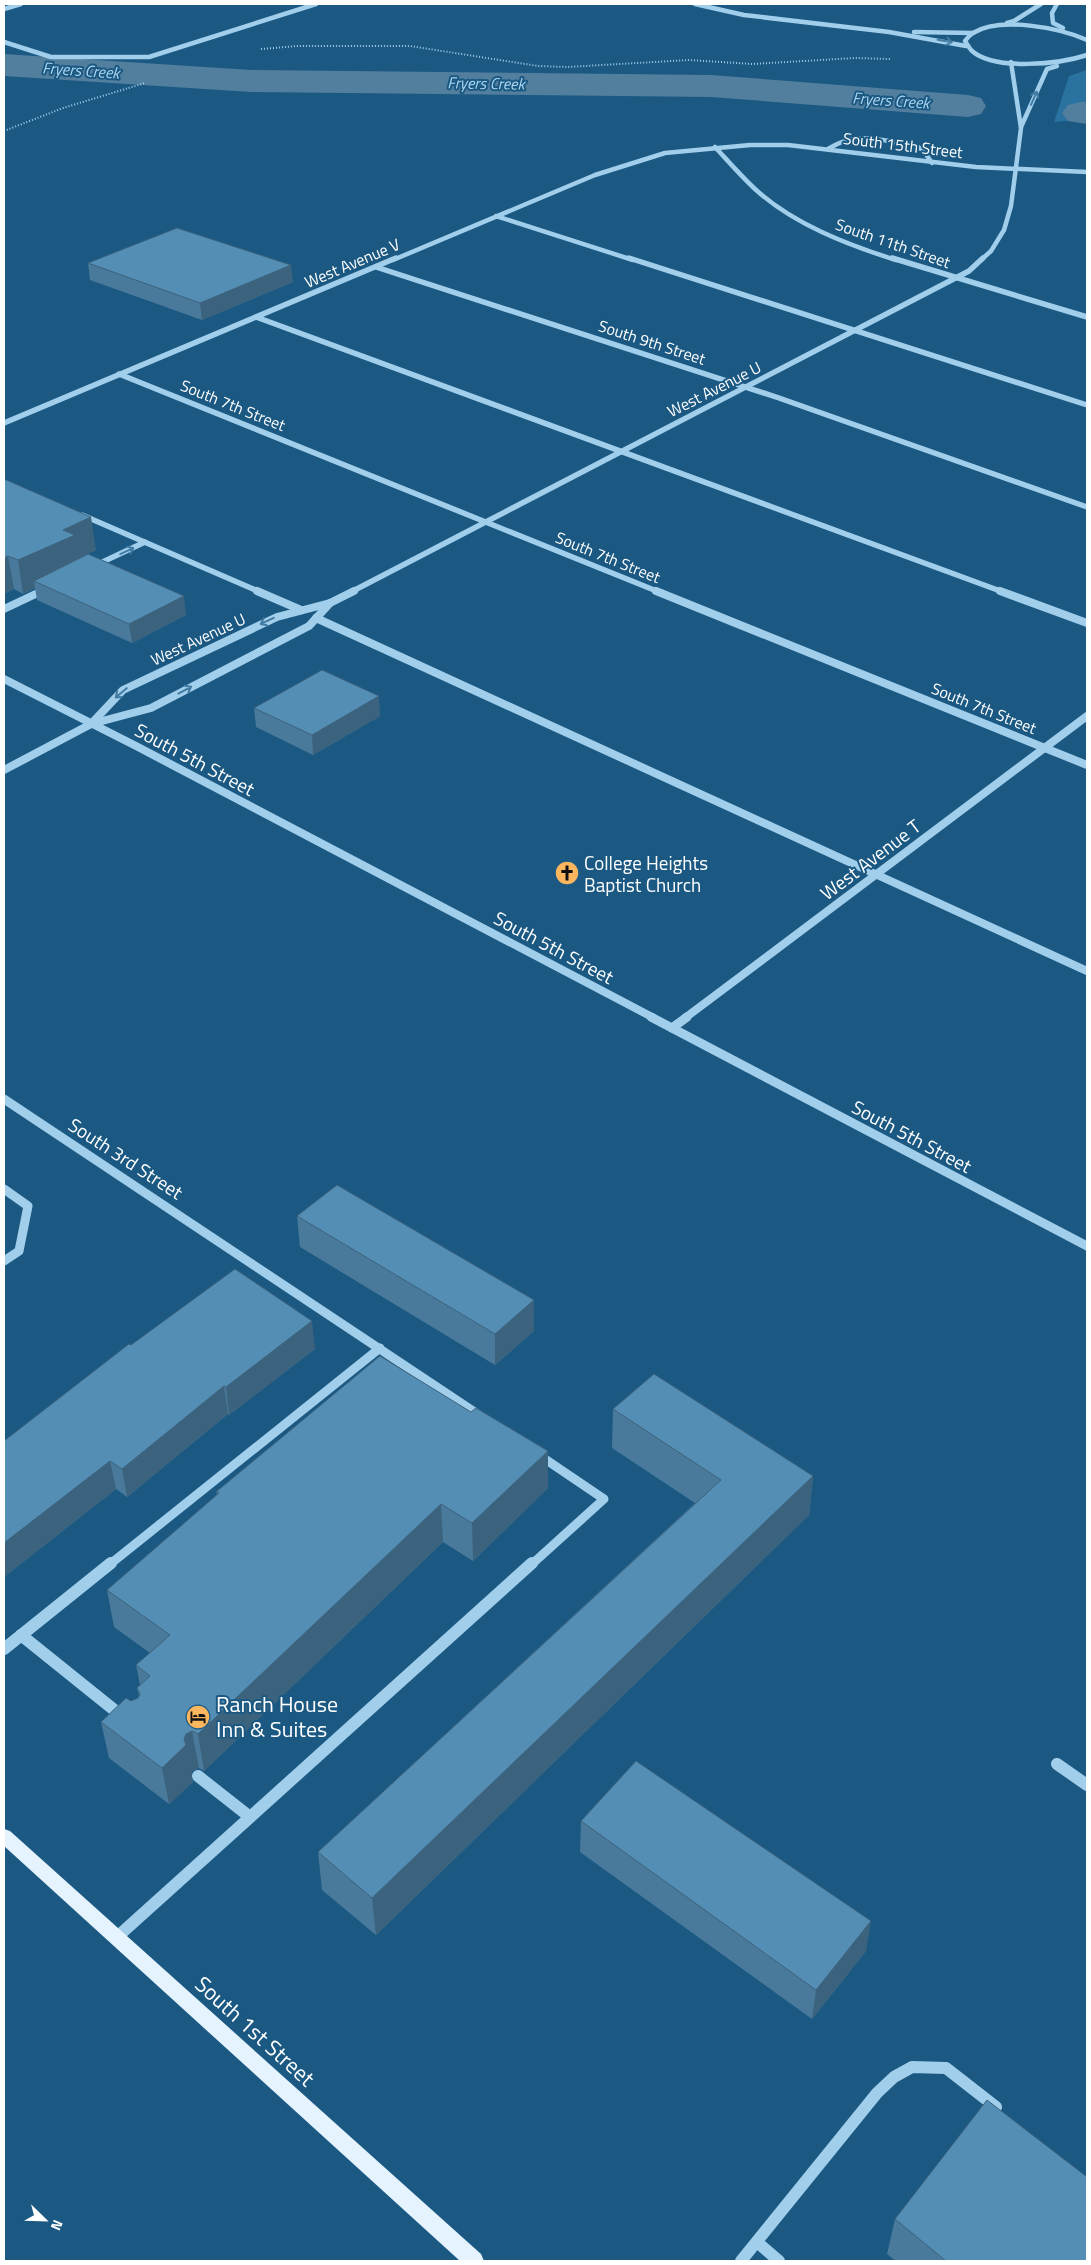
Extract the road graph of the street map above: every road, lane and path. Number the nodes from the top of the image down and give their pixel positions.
1 (21, 4) edge
2 (316, 4) edge
3 (695, 4) edge
4 (1041, 4) edge
5 (1057, 4) edge
6 (4, 8) edge
7 (992, 28) junction
8 (889, 32) junction
9 (1068, 32) junction
10 (973, 33) junction
11 (1087, 40) edge
12 (4, 42) edge
13 (966, 46) junction
14 (253, 51) dead end
15 (1087, 55) edge
16 (893, 59) dead end
17 (1011, 62) junction
18 (1067, 62) junction
19 (136, 86) dead end
20 (1021, 128) junction
21 (4, 131) edge
22 (715, 147) junction
23 (828, 149) junction
24 (932, 162) junction
25 (1016, 170) junction
26 (1087, 172) edge
27 (496, 216) junction
28 (376, 267) junction
29 (957, 278) junction
30 (1087, 316) edge
31 (256, 317) junction
32 (856, 331) junction
33 (119, 374) junction
34 (747, 388) junction
35 (1087, 405) edge
36 (4, 423) edge
37 (621, 452) junction
38 (1087, 507) edge
39 (74, 511) edge
40 (486, 522) junction
41 (145, 542) junction
42 (83, 572) edge
43 (57, 584) edge
44 (330, 603) junction
45 (4, 609) edge
46 (301, 610) junction
47 (316, 618) junction
48 (1087, 623) edge
49 (4, 679) edge
50 (1087, 716) edge
51 (91, 724) junction
52 (1046, 748) junction
53 (1087, 765) edge
54 (4, 770) edge
55 (876, 874) junction
56 (1087, 971) edge
57 (672, 1028) junction
58 (5, 1101) edge
59 (4, 1189) edge
60 (1087, 1246) edge
61 (4, 1262) edge
62 (380, 1348) junction
63 (488, 1421) edge
64 (529, 1449) edge
65 (21, 1635) junction
66 (4, 1649) edge
67 (132, 1724) edge
68 (1057, 1764) dead end
69 (198, 1776) dead end
70 (1087, 1785) edge
71 (250, 1817) junction
72 (4, 1836) edge
73 (116, 1938) junction
74 (1006, 2115) edge
75 (757, 2242) junction
76 (474, 2261) edge
77 (741, 2261) edge
78 (779, 2261) edge

1 - 6 street
2 - 12 street
3 - 8 street
4 - 7 street
5 - 9 street
7 - 9 street
7 - 10 street
8 - 10 street
8 -> 13 street
9 - 11 street
10 - 13 street
13 - 17 street
14 - 16 path
15 - 18 street
17 - 18 street
17 - 20 street, West Avenue U
20 -> 18 street, West Avenue U
19 - 21 path
20 - 25 street, West Avenue U
22 - 23 street, South 15th Street
22 - 27 street, West Avenue V
22 - 29 street, South 11th Street
23 - 24 street, South 15th Street
23 - 24 street
24 - 25 street, South 15th Street
25 - 26 street, South 15th Street
25 - 29 street, West Avenue U
27 - 28 street, West Avenue V
27 - 32 street
28 - 31 street, West Avenue V
28 - 34 street, South 9th Street
29 - 30 street, South 11th Street
29 - 32 street, West Avenue U
31 - 33 street, West Avenue V
31 - 37 street
32 - 34 street, West Avenue U
32 - 35 street
33 - 36 street, West Avenue V
33 - 40 street, South 7th Street
34 - 37 street, West Avenue U
34 - 38 street, South 9th Street
37 - 40 street, West Avenue U
37 - 48 street
39 - 41 street
40 - 44 street, West Avenue U
40 - 52 street, South 7th Street
42 -> 41 street
41 - 46 street
43 - 45 street
44 - 46 street, West Avenue U
44 - 47 street, West Avenue U
46 -> 51 street, West Avenue U
51 -> 47 street, West Avenue U
47 - 55 street
49 - 51 street, South 5th Street
50 - 52 street, West Avenue T
51 - 54 street, West Avenue U
51 - 57 street, South 5th Street
52 - 53 street, South 7th Street
52 - 55 street, West Avenue T
55 - 56 street
55 - 57 street, West Avenue T
57 - 60 street, South 5th Street
58 - 62 street, South 3rd Street
59 - 61 street
62 - 63 street, South 3rd Street
62 - 65 street
64 - 71 street
65 - 66 street
65 - 67 street
68 - 70 street
69 - 71 street
71 - 73 street
72 - 73 main road, South 1st Street
73 - 76 main road, South 1st Street
74 - 75 street
75 - 77 street
75 - 78 street

